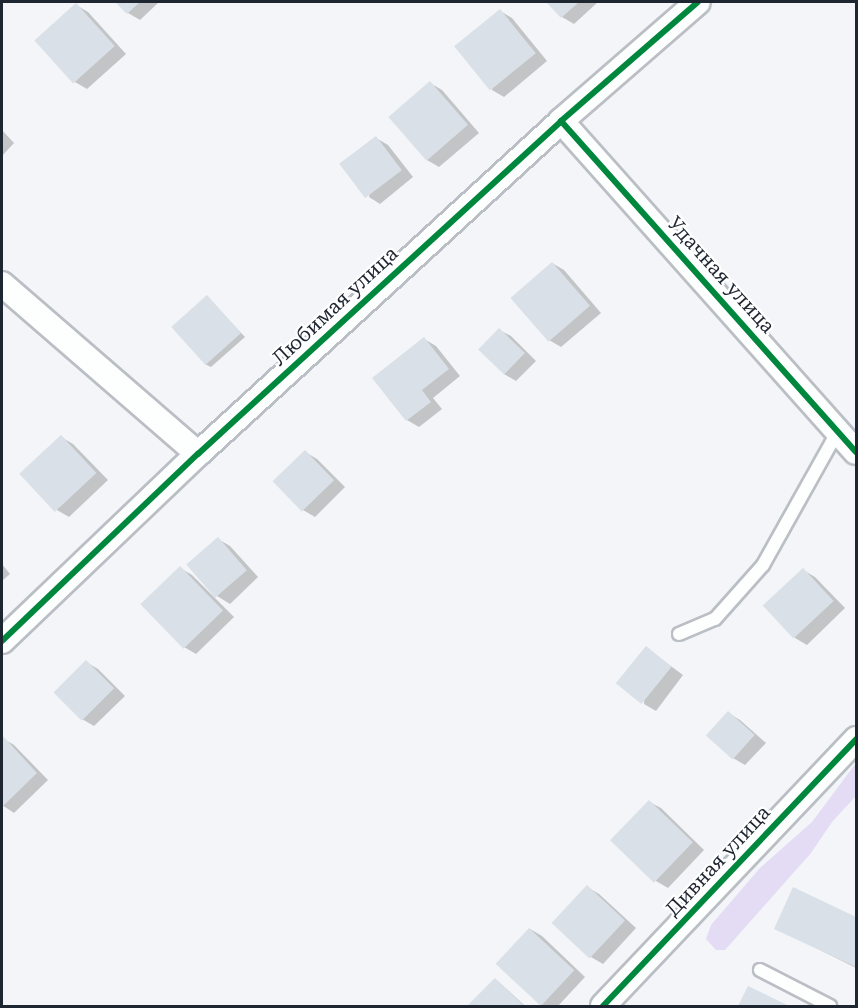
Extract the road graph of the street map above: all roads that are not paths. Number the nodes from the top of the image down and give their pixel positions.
1 (698, 2) edge
2 (561, 121) junction
3 (2, 284) edge
4 (838, 431) junction
5 (856, 452) edge
6 (198, 454) junction
7 (679, 634) dead end
8 (2, 641) edge
9 (856, 739) edge
10 (760, 970) dead end
11 (603, 1006) edge
12 (830, 1006) edge

1 - 2 street, Любимая улица
2 - 4 street, Удачная улица
2 - 6 street, Любимая улица
3 - 6 street
4 - 5 street, Удачная улица
4 - 7 lane
6 - 8 street, Любимая улица
9 - 11 street, Дивная улица
10 - 12 lane

